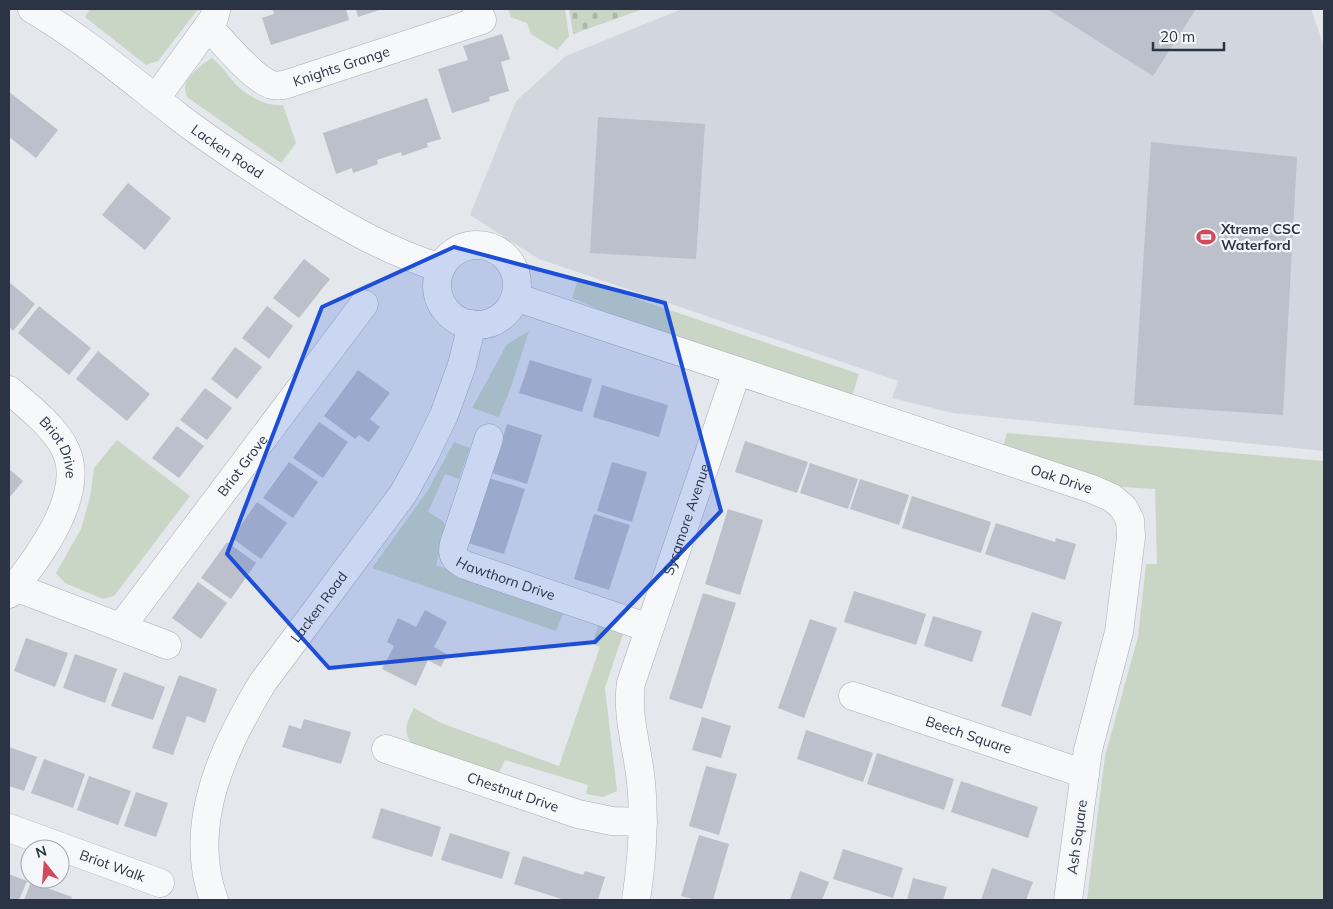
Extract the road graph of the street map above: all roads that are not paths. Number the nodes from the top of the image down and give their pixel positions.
1 (32, 9) edge
2 (477, 9) edge
3 (212, 17) edge
4 (156, 98) junction
5 (441, 268) junction
6 (515, 297) junction
7 (364, 304) dead end
8 (472, 324) junction
9 (737, 371) junction
10 (9, 390) edge
11 (488, 438) dead end
12 (12, 590) edge
13 (121, 627) junction
14 (649, 628) junction
15 (167, 645) dead end
16 (853, 696) dead end
17 (386, 749) dead end
18 (1084, 774) junction
19 (643, 822) junction
20 (9, 828) edge
21 (160, 883) dead end
22 (214, 900) edge
23 (636, 900) edge
24 (1068, 900) edge

1 - 4 street, Lacken Road
2 - 3 street, Knights Grange
3 - 4 street, Knights Grange
4 - 5 street, Lacken Road
5 - 6 street
5 - 8 street
6 - 8 street
6 - 9 street
7 - 13 street, Briot Grove
8 - 22 street, Lacken Road
9 - 14 street, Sycamore Avenue
9 - 18 street, Oak Drive
10 - 12 street, Briot Drive
11 - 14 street, Hawthorn Drive
12 - 13 street
13 - 15 street
14 - 19 street, Sycamore Avenue
16 - 18 street, Beech Square
17 - 19 street, Chestnut Drive
18 - 24 street, Ash Square
19 - 23 street, Sycamore Avenue
20 - 21 street, Briot Walk

